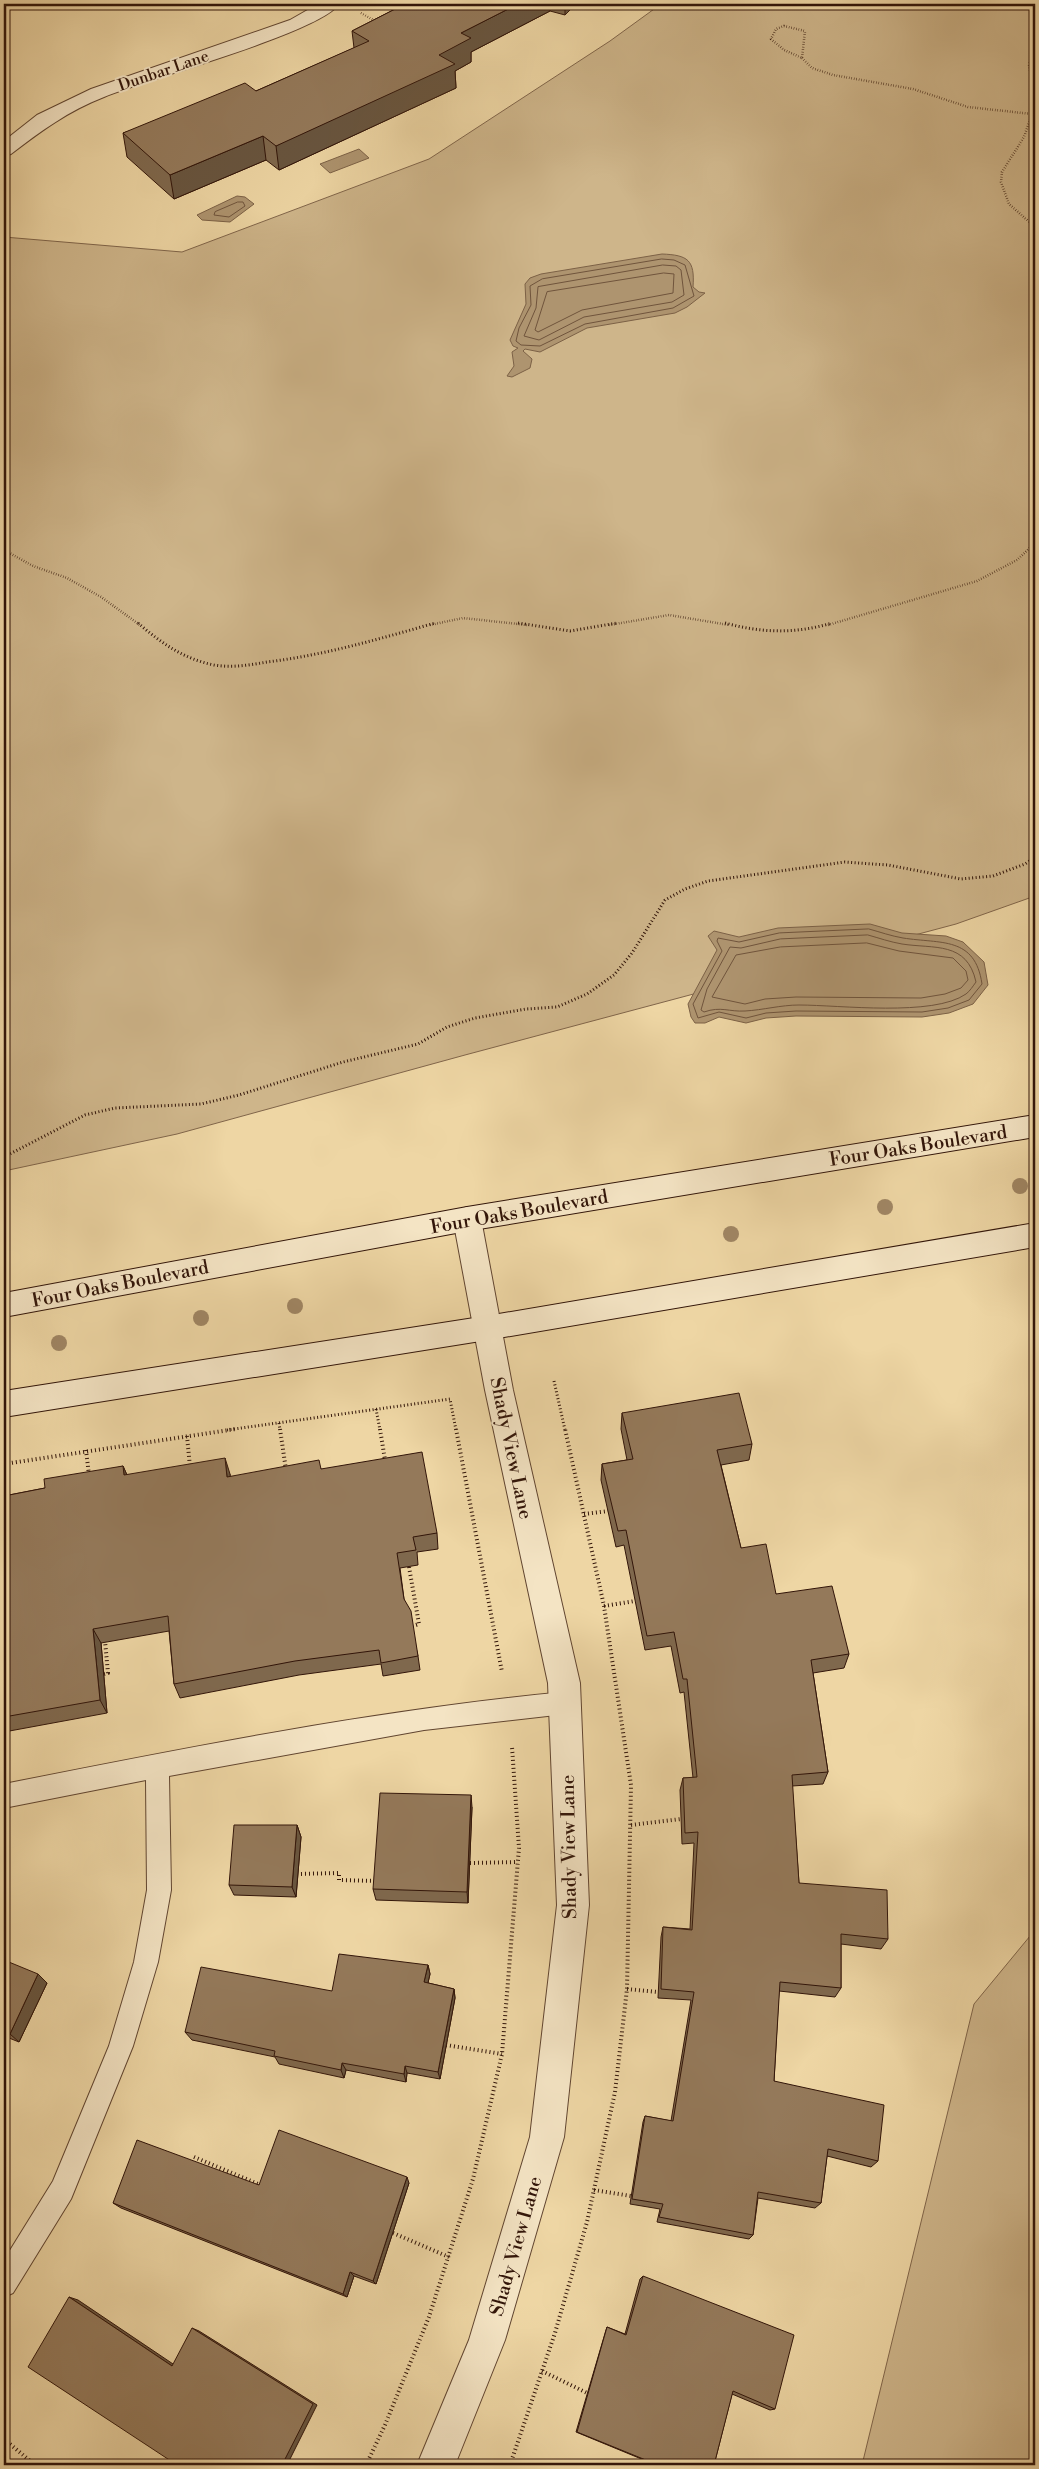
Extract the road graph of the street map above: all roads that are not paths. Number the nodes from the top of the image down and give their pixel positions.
1 (330, 4) edge
2 (4, 150) edge
3 (1035, 1126) edge
4 (467, 1219) junction
5 (1035, 1235) edge
6 (4, 1305) edge
7 (487, 1328) junction
8 (4, 1404) edge
9 (565, 1703) junction
10 (157, 1768) junction
11 (4, 1796) edge
12 (4, 2284) edge
13 (436, 2465) edge

1 - 2 street, Dunbar Lane
3 - 4 street, Four Oaks Boulevard
4 - 6 street, Four Oaks Boulevard
4 - 7 street, Shady View Lane
5 - 7 street
7 - 8 street
7 - 9 street, Shady View Lane
9 - 10 lane
9 - 13 street, Shady View Lane
10 - 11 lane
10 - 12 lane

